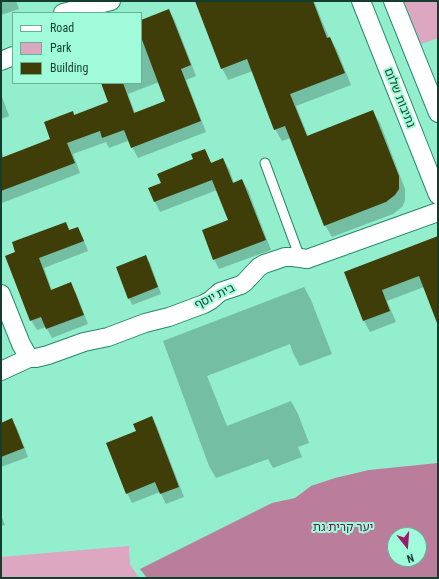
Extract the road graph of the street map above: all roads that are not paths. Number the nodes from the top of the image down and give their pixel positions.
1 (112, 1) edge
2 (361, 1) edge
3 (393, 1) edge
4 (67, 12) edge
5 (12, 56) edge
6 (1, 61) edge
7 (438, 113) edge
8 (265, 163) dead end
9 (438, 195) edge
10 (438, 212) edge
11 (300, 258) junction
12 (1, 294) edge
13 (29, 358) junction
14 (1, 371) edge

1 - 4 street
2 - 9 street, נתיבות שלום
3 - 7 street
5 - 6 street
8 - 11 lane
10 - 11 street, בית יוסף
11 - 13 street, בית יוסף
12 - 13 street
13 - 14 street, בית יוסף

